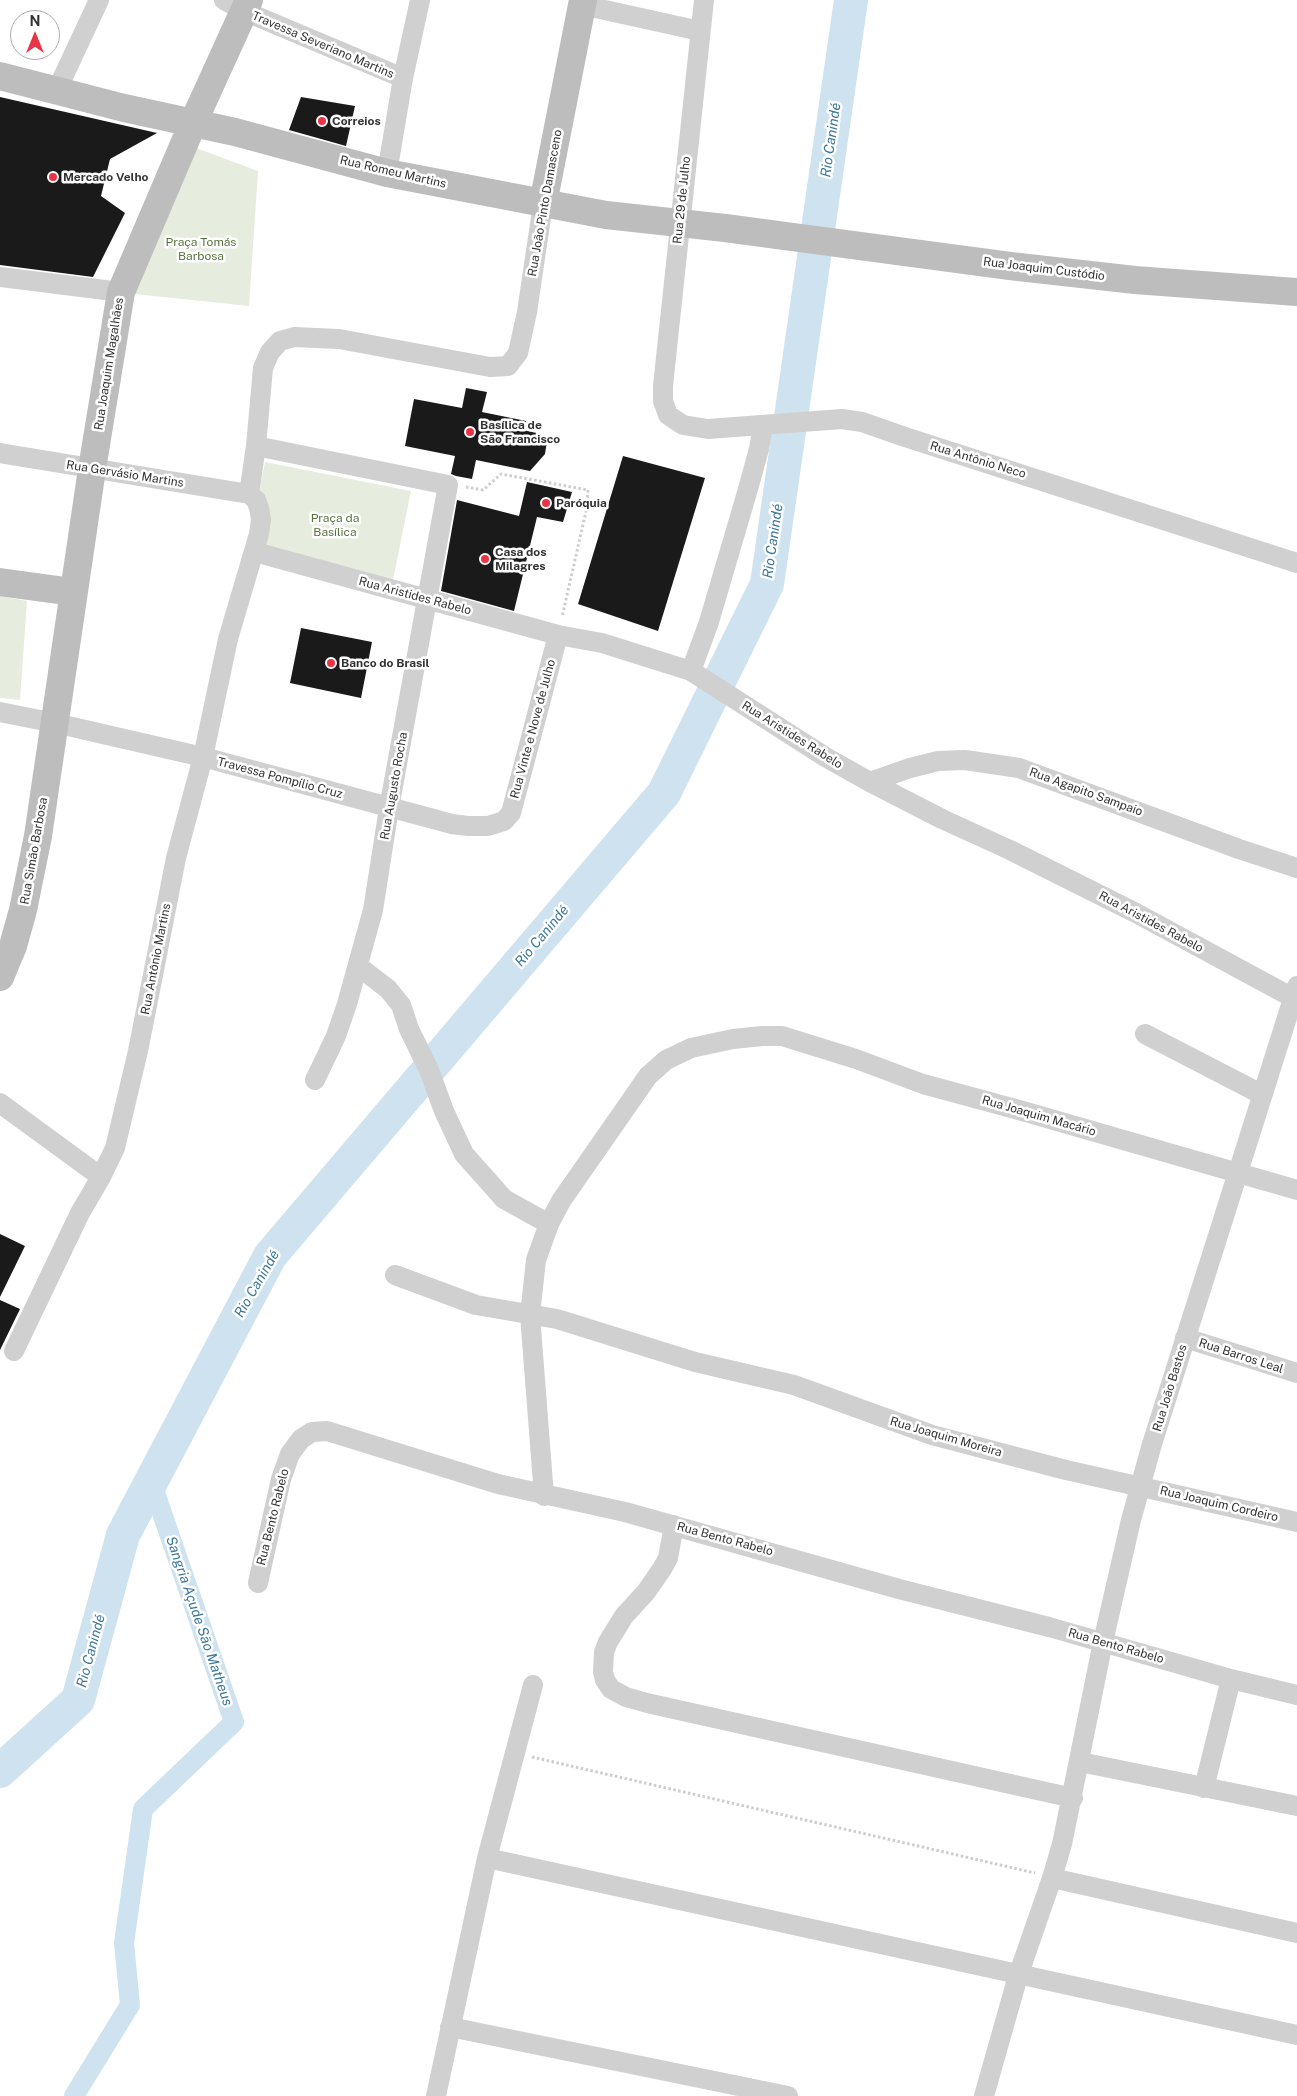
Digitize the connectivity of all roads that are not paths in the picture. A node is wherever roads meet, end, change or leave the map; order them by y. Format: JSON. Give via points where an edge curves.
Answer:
{"nodes":[{"id":1,"x":99,"y":0,"type":"edge"},
{"id":2,"x":420,"y":0,"type":"edge"},
{"id":3,"x":702,"y":0,"type":"edge"},
{"id":4,"x":582,"y":2,"type":"edge"},
{"id":5,"x":239,"y":4,"type":"edge"},
{"id":6,"x":700,"y":32,"type":"junction"},
{"id":7,"x":0,"y":76,"type":"edge"},
{"id":8,"x":403,"y":78,"type":"junction"},
{"id":9,"x":57,"y":90,"type":"junction"},
{"id":10,"x":193,"y":123,"type":"junction"},
{"id":11,"x":387,"y":173,"type":"junction"},
{"id":12,"x":543,"y":204,"type":"junction"},
{"id":13,"x":679,"y":223,"type":"junction"},
{"id":14,"x":792,"y":238,"type":"joint"},
{"id":15,"x":0,"y":277,"type":"edge"},
{"id":16,"x":121,"y":292,"type":"junction"},
{"id":17,"x":1297,"y":292,"type":"edge"},
{"id":18,"x":663,"y":400,"type":"joint"},
{"id":19,"x":769,"y":425,"type":"junction"},
{"id":20,"x":256,"y":446,"type":"junction"},
{"id":21,"x":0,"y":453,"type":"edge"},
{"id":22,"x":92,"y":469,"type":"junction"},
{"id":23,"x":249,"y":494,"type":"junction"},
{"id":24,"x":255,"y":552,"type":"junction"},
{"id":25,"x":1297,"y":563,"type":"edge"},
{"id":26,"x":0,"y":582,"type":"edge"},
{"id":27,"x":73,"y":592,"type":"junction"},
{"id":28,"x":428,"y":600,"type":"junction"},
{"id":29,"x":558,"y":635,"type":"junction"},
{"id":30,"x":698,"y":676,"type":"junction"},
{"id":31,"x":0,"y":712,"type":"edge"},
{"id":32,"x":55,"y":723,"type":"junction"},
{"id":33,"x":203,"y":758,"type":"junction"},
{"id":34,"x":870,"y":782,"type":"junction"},
{"id":35,"x":389,"y":808,"type":"junction"},
{"id":36,"x":504,"y":821,"type":"joint"},
{"id":37,"x":1297,"y":868,"type":"edge"},
{"id":38,"x":358,"y":966,"type":"junction"},
{"id":39,"x":0,"y":977,"type":"edge"},
{"id":40,"x":1296,"y":994,"type":"edge"},
{"id":41,"x":1146,"y":1034,"type":"dead end"},
{"id":42,"x":315,"y":1080,"type":"dead end"},
{"id":43,"x":1262,"y":1094,"type":"junction"},
{"id":44,"x":0,"y":1103,"type":"edge"},
{"id":45,"x":1236,"y":1174,"type":"junction"},
{"id":46,"x":101,"y":1177,"type":"junction"},
{"id":47,"x":1297,"y":1190,"type":"edge"},
{"id":48,"x":548,"y":1224,"type":"junction"},
{"id":49,"x":395,"y":1275,"type":"dead end"},
{"id":50,"x":530,"y":1315,"type":"junction"},
{"id":51,"x":1186,"y":1338,"type":"junction"},
{"id":52,"x":14,"y":1351,"type":"dead end"},
{"id":53,"x":1297,"y":1374,"type":"edge"},
{"id":54,"x":1140,"y":1487,"type":"junction"},
{"id":55,"x":544,"y":1496,"type":"junction"},
{"id":56,"x":1297,"y":1522,"type":"edge"},
{"id":57,"x":674,"y":1525,"type":"junction"},
{"id":58,"x":258,"y":1583,"type":"dead end"},
{"id":59,"x":1103,"y":1642,"type":"junction"},
{"id":60,"x":1231,"y":1679,"type":"junction"},
{"id":61,"x":533,"y":1685,"type":"dead end"},
{"id":62,"x":1297,"y":1695,"type":"edge"},
{"id":63,"x":1080,"y":1762,"type":"junction"},
{"id":64,"x":1204,"y":1788,"type":"junction"},
{"id":65,"x":1072,"y":1798,"type":"junction"},
{"id":66,"x":1297,"y":1806,"type":"edge"},
{"id":67,"x":486,"y":1858,"type":"junction"},
{"id":68,"x":1052,"y":1878,"type":"junction"},
{"id":69,"x":1297,"y":1933,"type":"edge"},
{"id":70,"x":1018,"y":1976,"type":"junction"},
{"id":71,"x":450,"y":2026,"type":"junction"},
{"id":72,"x":1297,"y":2035,"type":"edge"},
{"id":73,"x":436,"y":2096,"type":"edge"},
{"id":74,"x":788,"y":2096,"type":"edge"},
{"id":75,"x":984,"y":2096,"type":"edge"}],
"edges":[{"from":1,"to":9,"type":"street"},
{"from":2,"to":8,"type":"street"},
{"from":3,"to":6,"type":"street","name":"Rua 29 de Julho"},
{"from":4,"to":6,"type":"street"},
{"from":4,"to":12,"type":"main road","name":"Rua João Pinto Damasceno"},
{"from":5,"to":8,"type":"street","name":"Travessa Severiano Martins"},
{"from":5,"to":10,"type":"main road","name":"Rua Joaquim Magalhães"},
{"from":6,"to":13,"type":"street","name":"Rua 29 de Julho"},
{"from":7,"to":9,"type":"main road","name":"Rua Romeu Martins"},
{"from":8,"to":11,"type":"street"},
{"from":9,"to":10,"type":"main road","name":"Rua Romeu Martins"},
{"from":10,"to":11,"type":"main road","name":"Rua Romeu Martins"},
{"from":10,"to":16,"type":"main road","name":"Rua Joaquim Magalhães"},
{"from":11,"to":12,"type":"main road","name":"Rua Romeu Martins"},
{"from":12,"to":13,"type":"main road","name":"Rua Romeu Martins"},
{"from":12,"to":20,"type":"street","name":"Rua João Pinto Damasceno","via":[[518,353],[508,366],[471,364],[338,339],[294,337],[280,341],[262,368]]},
{"from":13,"to":14,"type":"main road","name":"Rua Romeu Martins"},
{"from":13,"to":18,"type":"street","name":"Rua 29 de Julho"},
{"from":14,"to":17,"type":"main road","name":"Rua Joaquim Custódio","via":[[1135,280]]},
{"from":15,"to":16,"type":"street"},
{"from":16,"to":22,"type":"main road","name":"Rua Joaquim Magalhães"},
{"from":18,"to":19,"type":"street","name":"Rua Antônio Neco","via":[[668,415],[683,425],[708,429]]},
{"from":19,"to":25,"type":"street","name":"Rua Antônio Neco","via":[[834,420],[862,422]]},
{"from":19,"to":30,"type":"street","via":[[709,622]]},
{"from":20,"to":23,"type":"street"},
{"from":20,"to":28,"type":"street","name":"Rua Augusto Rocha","via":[[448,485]]},
{"from":21,"to":22,"type":"street","name":"Rua Gervásio Martins"},
{"from":22,"to":23,"type":"street","name":"Rua Gervásio Martins"},
{"from":22,"to":27,"type":"main road","name":"Rua Joaquim Magalhães"},
{"from":23,"to":24,"type":"street","name":"Rua Antônio Martins","via":[[256,500],[261,519]]},
{"from":24,"to":28,"type":"street","name":"Rua Aristides Rabelo"},
{"from":24,"to":33,"type":"street","name":"Rua Antônio Martins","via":[[228,639]]},
{"from":26,"to":27,"type":"main road"},
{"from":27,"to":32,"type":"main road","name":"Rua Joaquim Magalhães"},
{"from":28,"to":29,"type":"street","name":"Rua Aristides Rabelo"},
{"from":28,"to":35,"type":"street","name":"Rua Augusto Rocha"},
{"from":29,"to":30,"type":"street","name":"Rua Aristides Rabelo","via":[[602,643]]},
{"from":29,"to":36,"type":"street","name":"Rua Vinte e Nove de Julho","via":[[511,813]]},
{"from":30,"to":34,"type":"street","name":"Rua Aristides Rabelo"},
{"from":31,"to":32,"type":"street","name":"Travessa Pompílio Cruz"},
{"from":32,"to":33,"type":"street","name":"Travessa Pompílio Cruz"},
{"from":32,"to":39,"type":"main road","name":"Rua Simão Barbosa","via":[[23,910]]},
{"from":33,"to":35,"type":"street","name":"Travessa Pompílio Cruz"},
{"from":33,"to":46,"type":"street","name":"Rua Antônio Martins","via":[[176,858],[129,1091],[114,1148]]},
{"from":34,"to":37,"type":"street","name":"Rua Agapito Sampaio","via":[[938,761],[965,760],[1019,768]]},
{"from":34,"to":40,"type":"street","name":"Rua Aristides Rabelo"},
{"from":35,"to":36,"type":"street","name":"Travessa Pompílio Cruz","via":[[468,826],[488,826]]},
{"from":35,"to":38,"type":"street","name":"Rua Augusto Rocha","via":[[373,910]]},
{"from":38,"to":42,"type":"street","name":"Rua Augusto Rocha","via":[[336,1036]]},
{"from":38,"to":48,"type":"street","via":[[388,989],[401,1005],[464,1154],[504,1198]]},
{"from":40,"to":43,"type":"street","name":"Rua João Bastos"},
{"from":41,"to":43,"type":"street"},
{"from":43,"to":45,"type":"street","name":"Rua João Bastos"},
{"from":44,"to":46,"type":"street"},
{"from":45,"to":47,"type":"street","name":"Rua Joaquim Macário"},
{"from":45,"to":48,"type":"street","name":"Rua Joaquim Macário","via":[[923,1084],[782,1036],[762,1036],[691,1048],[666,1060],[648,1076]]},
{"from":45,"to":51,"type":"street","name":"Rua João Bastos"},
{"from":46,"to":52,"type":"street","name":"Rua Antônio Martins","via":[[80,1213]]},
{"from":48,"to":50,"type":"street","name":"Rua Joaquim Macário","via":[[536,1260]]},
{"from":49,"to":50,"type":"street","name":"Rua Joaquim Moreira","via":[[476,1305]]},
{"from":50,"to":54,"type":"street","name":"Rua Joaquim Moreira","via":[[557,1319],[695,1362],[794,1386],[932,1435]]},
{"from":50,"to":55,"type":"street","name":"Rua Joaquim Macário"},
{"from":51,"to":53,"type":"street","name":"Rua Barros Leal"},
{"from":51,"to":54,"type":"street","name":"Rua João Bastos"},
{"from":54,"to":56,"type":"street","name":"Rua Joaquim Cordeiro"},
{"from":54,"to":59,"type":"street","name":"Rua João Bastos"},
{"from":55,"to":57,"type":"street","name":"Rua Bento Rabelo"},
{"from":55,"to":58,"type":"street","name":"Rua Bento Rabelo","via":[[327,1431],[312,1432],[301,1439],[290,1454]]},
{"from":57,"to":59,"type":"street","name":"Rua Bento Rabelo"},
{"from":57,"to":65,"type":"street","via":[[670,1550],[662,1569],[624,1616],[604,1652],[602,1672],[611,1689],[647,1703]]},
{"from":59,"to":60,"type":"street","name":"Rua Bento Rabelo"},
{"from":59,"to":63,"type":"street","name":"Rua João Bastos"},
{"from":60,"to":62,"type":"street","name":"Rua Bento Rabelo"},
{"from":60,"to":64,"type":"street"},
{"from":61,"to":67,"type":"street"},
{"from":63,"to":64,"type":"street"},
{"from":63,"to":65,"type":"street","name":"Rua João Bastos"},
{"from":64,"to":66,"type":"street"},
{"from":65,"to":68,"type":"street","name":"Rua João Bastos"},
{"from":67,"to":70,"type":"street"},
{"from":67,"to":71,"type":"street"},
{"from":68,"to":69,"type":"street"},
{"from":68,"to":70,"type":"street","name":"Rua João Bastos"},
{"from":70,"to":72,"type":"street"},
{"from":70,"to":75,"type":"street","name":"Rua João Bastos"},
{"from":71,"to":73,"type":"street"},
{"from":71,"to":74,"type":"street"}]}
